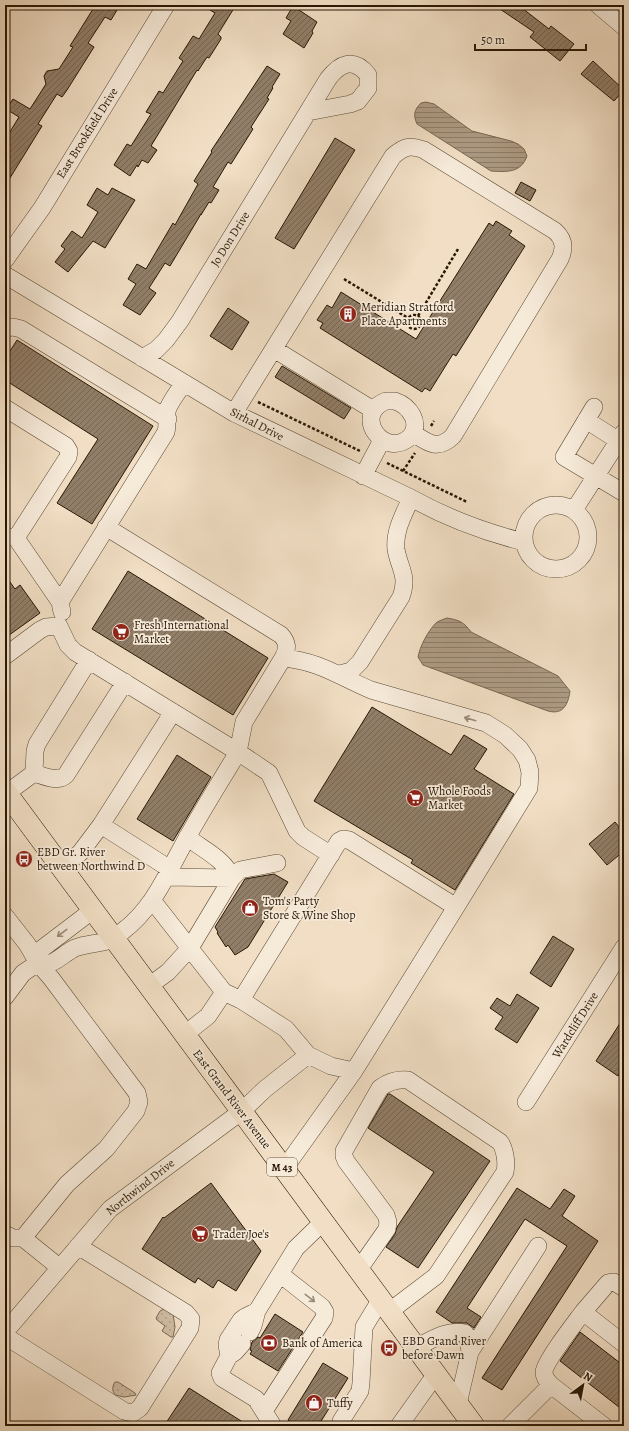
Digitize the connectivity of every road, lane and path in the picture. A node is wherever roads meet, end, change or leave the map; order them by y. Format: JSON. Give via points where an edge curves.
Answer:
{"nodes":[{"id":1,"x":166,"y":5,"type":"edge"},
{"id":2,"x":598,"y":5,"type":"edge"},
{"id":3,"x":624,"y":27,"type":"edge"},
{"id":4,"x":308,"y":112,"type":"dead end"},
{"id":5,"x":458,"y":249,"type":"dead end"},
{"id":6,"x":5,"y":260,"type":"edge"},
{"id":7,"x":5,"y":275,"type":"edge"},
{"id":8,"x":344,"y":279,"type":"dead end"},
{"id":9,"x":418,"y":316,"type":"junction"},
{"id":10,"x":408,"y":318,"type":"junction"},
{"id":11,"x":5,"y":328,"type":"edge"},
{"id":12,"x":274,"y":349,"type":"junction"},
{"id":13,"x":142,"y":358,"type":"junction"},
{"id":14,"x":183,"y":384,"type":"junction"},
{"id":15,"x":245,"y":396,"type":"junction"},
{"id":16,"x":5,"y":408,"type":"edge"},
{"id":17,"x":373,"y":410,"type":"junction"},
{"id":18,"x":234,"y":413,"type":"junction"},
{"id":19,"x":168,"y":419,"type":"junction"},
{"id":20,"x":413,"y":434,"type":"junction"},
{"id":21,"x":621,"y":436,"type":"edge"},
{"id":22,"x":382,"y":440,"type":"junction"},
{"id":23,"x":373,"y":457,"type":"junction"},
{"id":24,"x":363,"y":476,"type":"junction"},
{"id":25,"x":596,"y":476,"type":"junction"},
{"id":26,"x":624,"y":493,"type":"edge"},
{"id":27,"x":411,"y":498,"type":"junction"},
{"id":28,"x":467,"y":502,"type":"dead end"},
{"id":29,"x":574,"y":510,"type":"junction"},
{"id":30,"x":106,"y":528,"type":"junction"},
{"id":31,"x":11,"y":537,"type":"edge"},
{"id":32,"x":524,"y":542,"type":"junction"},
{"id":33,"x":60,"y":602,"type":"junction"},
{"id":34,"x":59,"y":626,"type":"junction"},
{"id":35,"x":5,"y":656,"type":"edge"},
{"id":36,"x":284,"y":658,"type":"junction"},
{"id":37,"x":89,"y":660,"type":"junction"},
{"id":38,"x":340,"y":674,"type":"junction"},
{"id":39,"x":125,"y":682,"type":"junction"},
{"id":40,"x":173,"y":712,"type":"junction"},
{"id":41,"x":238,"y":752,"type":"junction"},
{"id":42,"x":34,"y":773,"type":"junction"},
{"id":43,"x":6,"y":792,"type":"edge"},
{"id":44,"x":101,"y":825,"type":"junction"},
{"id":45,"x":187,"y":837,"type":"junction"},
{"id":46,"x":331,"y":855,"type":"junction"},
{"id":47,"x":278,"y":863,"type":"dead end"},
{"id":48,"x":61,"y":867,"type":"junction"},
{"id":49,"x":168,"y":873,"type":"junction"},
{"id":50,"x":232,"y":878,"type":"junction"},
{"id":51,"x":152,"y":900,"type":"junction"},
{"id":52,"x":456,"y":907,"type":"junction"},
{"id":53,"x":93,"y":910,"type":"junction"},
{"id":54,"x":5,"y":916,"type":"edge"},
{"id":55,"x":114,"y":939,"type":"junction"},
{"id":56,"x":190,"y":948,"type":"junction"},
{"id":57,"x":623,"y":951,"type":"edge"},
{"id":58,"x":38,"y":963,"type":"junction"},
{"id":59,"x":149,"y":986,"type":"junction"},
{"id":60,"x":224,"y":992,"type":"junction"},
{"id":61,"x":5,"y":997,"type":"edge"},
{"id":62,"x":241,"y":1000,"type":"junction"},
{"id":63,"x":184,"y":1035,"type":"junction"},
{"id":64,"x":308,"y":1055,"type":"junction"},
{"id":65,"x":354,"y":1071,"type":"junction"},
{"id":66,"x":526,"y":1102,"type":"dead end"},
{"id":67,"x":242,"y":1111,"type":"junction"},
{"id":68,"x":284,"y":1169,"type":"junction"},
{"id":69,"x":324,"y":1221,"type":"junction"},
{"id":70,"x":5,"y":1234,"type":"edge"},
{"id":71,"x":23,"y":1238,"type":"junction"},
{"id":72,"x":78,"y":1246,"type":"junction"},
{"id":73,"x":538,"y":1246,"type":"dead end"},
{"id":74,"x":59,"y":1267,"type":"junction"},
{"id":75,"x":359,"y":1269,"type":"junction"},
{"id":76,"x":280,"y":1274,"type":"junction"},
{"id":77,"x":624,"y":1288,"type":"edge"},
{"id":78,"x":385,"y":1305,"type":"junction"},
{"id":79,"x":257,"y":1311,"type":"junction"},
{"id":80,"x":583,"y":1312,"type":"junction"},
{"id":81,"x":5,"y":1332,"type":"edge"},
{"id":82,"x":5,"y":1336,"type":"edge"},
{"id":83,"x":624,"y":1344,"type":"edge"},
{"id":84,"x":416,"y":1348,"type":"junction"},
{"id":85,"x":470,"y":1352,"type":"junction"},
{"id":86,"x":229,"y":1356,"type":"junction"},
{"id":87,"x":436,"y":1374,"type":"junction"},
{"id":88,"x":551,"y":1385,"type":"junction"},
{"id":89,"x":458,"y":1404,"type":"junction"},
{"id":90,"x":264,"y":1411,"type":"junction"},
{"id":91,"x":273,"y":1426,"type":"edge"},
{"id":92,"x":342,"y":1426,"type":"edge"},
{"id":93,"x":400,"y":1426,"type":"edge"},
{"id":94,"x":474,"y":1426,"type":"edge"},
{"id":95,"x":510,"y":1426,"type":"edge"},
{"id":96,"x":604,"y":1426,"type":"edge"}],
"edges":[{"from":1,"to":6,"type":"street","name":"East Brookfield Drive","via":[[42,208]]},
{"from":2,"to":3,"type":"street"},
{"from":4,"to":13,"type":"street","name":"Jo Don Drive","via":[[180,321],[156,350]]},
{"from":5,"to":9,"type":"path"},
{"from":7,"to":13,"type":"street","name":"Sirhal Drive"},
{"from":8,"to":10,"type":"path"},
{"from":9,"to":10,"type":"path"},
{"from":9,"to":10,"type":"path","via":[[421,324],[416,329],[409,327]]},
{"from":11,"to":19,"type":"street","via":[[21,329]]},
{"from":12,"to":15,"type":"street"},
{"from":12,"to":17,"type":"street"},
{"from":12,"to":20,"type":"street","via":[[393,156],[408,147],[424,150],[555,231],[561,236],[564,244],[560,259],[453,436],[441,444],[434,444]]},
{"from":13,"to":14,"type":"street","name":"Sirhal Drive"},
{"from":14,"to":18,"type":"street","name":"Sirhal Drive"},
{"from":14,"to":19,"type":"street","via":[[168,407]]},
{"from":15,"to":18,"type":"street"},
{"from":15,"to":23,"type":"path"},
{"from":16,"to":31,"type":"street","via":[[66,446],[69,451],[68,457]]},
{"from":17,"to":20,"type":"street","via":[[386,401],[395,401],[403,405],[414,417]]},
{"from":17,"to":22,"type":"street","via":[[372,426],[375,434]]},
{"from":18,"to":24,"type":"street","name":"Sirhal Drive"},
{"from":19,"to":30,"type":"street","via":[[166,432]]},
{"from":20,"to":22,"type":"street","via":[[400,442]]},
{"from":21,"to":25,"type":"street"},
{"from":21,"to":25,"type":"street","via":[[590,413],[564,457]]},
{"from":22,"to":23,"type":"street"},
{"from":23,"to":24,"type":"street"},
{"from":23,"to":28,"type":"path"},
{"from":24,"to":27,"type":"street","name":"Sirhal Drive"},
{"from":25,"to":26,"type":"street"},
{"from":25,"to":29,"type":"street"},
{"from":27,"to":32,"type":"street","name":"Sirhal Drive","via":[[458,521]]},
{"from":27,"to":38,"type":"street","via":[[396,536],[396,548],[405,587],[401,597],[360,662]]},
{"from":29,"to":32,"type":"street","via":[[554,505],[543,507],[528,521],[524,531]]},
{"from":29,"to":32,"type":"street","via":[[582,518],[588,538],[581,558],[573,565],[563,569],[542,567],[527,552]]},
{"from":30,"to":33,"type":"street"},
{"from":30,"to":36,"type":"street","via":[[281,635],[287,645]]},
{"from":31,"to":33,"type":"street"},
{"from":33,"to":34,"type":"street","via":[[62,610]]},
{"from":34,"to":35,"type":"street","via":[[40,630]]},
{"from":34,"to":37,"type":"street","via":[[68,645]]},
{"from":36,"to":38,"type":"street","via":[[299,659]]},
{"from":36,"to":41,"type":"street","via":[[244,722]]},
{"from":37,"to":39,"type":"street"},
{"from":37,"to":42,"type":"street","via":[[37,744]]},
{"from":52,"to":38,"type":"street","one_way":true,"via":[[529,788],[530,772],[526,760],[520,749],[505,734],[486,723],[371,690]]},
{"from":39,"to":40,"type":"street"},
{"from":39,"to":42,"type":"street","via":[[63,778],[57,779]]},
{"from":40,"to":41,"type":"street"},
{"from":40,"to":44,"type":"street"},
{"from":41,"to":45,"type":"street"},
{"from":41,"to":46,"type":"street","via":[[269,773],[297,831]]},
{"from":42,"to":43,"type":"street"},
{"from":43,"to":48,"type":"main road","name":"East Grand River Avenue","number":"M 43"},
{"from":44,"to":48,"type":"street","via":[[80,853]]},
{"from":44,"to":49,"type":"street"},
{"from":45,"to":49,"type":"street"},
{"from":45,"to":50,"type":"street","via":[[222,863]]},
{"from":46,"to":52,"type":"street","via":[[340,841],[349,840]]},
{"from":46,"to":62,"type":"street"},
{"from":47,"to":50,"type":"street","via":[[240,870]]},
{"from":48,"to":53,"type":"main road","name":"East Grand River Avenue","number":"M 43"},
{"from":49,"to":50,"type":"street"},
{"from":49,"to":51,"type":"street"},
{"from":50,"to":56,"type":"street"},
{"from":51,"to":55,"type":"street","via":[[133,924]]},
{"from":51,"to":56,"type":"street"},
{"from":52,"to":65,"type":"street"},
{"from":53,"to":55,"type":"main road","name":"East Grand River Avenue","number":"M 43"},
{"from":53,"to":58,"type":"street","one_way":true,"via":[[39,951],[36,956]]},
{"from":54,"to":58,"type":"street"},
{"from":55,"to":58,"type":"street","via":[[77,947],[50,964]]},
{"from":55,"to":59,"type":"main road","name":"East Grand River Avenue","number":"M 43"},
{"from":56,"to":59,"type":"street","via":[[168,972]]},
{"from":56,"to":60,"type":"street"},
{"from":57,"to":66,"type":"street","name":"Wardcliff Drive"},
{"from":58,"to":61,"type":"street","via":[[22,973]]},
{"from":58,"to":71,"type":"street","via":[[137,1093],[139,1102],[136,1111],[106,1149],[67,1184]]},
{"from":59,"to":63,"type":"main road","name":"East Grand River Avenue","number":"M 43"},
{"from":60,"to":62,"type":"street"},
{"from":60,"to":63,"type":"street","via":[[208,1016]]},
{"from":62,"to":64,"type":"street","via":[[286,1029]]},
{"from":63,"to":67,"type":"main road","name":"East Grand River Avenue","number":"M 43"},
{"from":64,"to":65,"type":"street","via":[[331,1066]]},
{"from":64,"to":67,"type":"street","name":"Northwind Drive"},
{"from":65,"to":68,"type":"street"},
{"from":67,"to":68,"type":"main road","name":"East Grand River Avenue","number":"M 43"},
{"from":67,"to":72,"type":"street","name":"Northwind Drive","via":[[110,1209]]},
{"from":68,"to":69,"type":"main road","name":"East Grand River Avenue","number":"M 43"},
{"from":69,"to":75,"type":"main road","name":"East Grand River Avenue","number":"M 43"},
{"from":69,"to":76,"type":"street","via":[[296,1248]]},
{"from":70,"to":71,"type":"street"},
{"from":71,"to":74,"type":"street"},
{"from":72,"to":74,"type":"street","name":"Northwind Drive"},
{"from":72,"to":82,"type":"street","via":[[186,1313],[191,1319],[190,1328],[140,1408],[133,1413],[124,1411]]},
{"from":73,"to":85,"type":"street"},
{"from":74,"to":81,"type":"street","name":"Northwind Drive"},
{"from":75,"to":78,"type":"main road","name":"East Grand River Avenue","number":"M 43"},
{"from":75,"to":78,"type":"street","via":[[387,1229],[388,1222],[386,1215],[346,1161],[344,1152],[380,1088],[402,1079],[408,1080],[500,1142],[506,1167],[436,1276]]},
{"from":76,"to":79,"type":"street"},
{"from":76,"to":90,"type":"street","one_way":true,"via":[[326,1312]]},
{"from":77,"to":80,"type":"street","via":[[614,1282],[608,1283]]},
{"from":78,"to":84,"type":"main road","name":"East Grand River Avenue","number":"M 43"},
{"from":78,"to":92,"type":"street","via":[[364,1327],[360,1391],[341,1421]]},
{"from":79,"to":86,"type":"street","via":[[246,1338]]},
{"from":79,"to":86,"type":"street","via":[[241,1320],[228,1340]]},
{"from":80,"to":83,"type":"street"},
{"from":80,"to":88,"type":"street","via":[[545,1368],[546,1379]]},
{"from":84,"to":85,"type":"street","via":[[442,1334],[459,1331],[465,1332],[468,1337]]},
{"from":84,"to":87,"type":"main road","name":"East Grand River Avenue","number":"M 43"},
{"from":85,"to":89,"type":"street"},
{"from":86,"to":90,"type":"street","via":[[220,1373],[222,1378],[256,1399]]},
{"from":87,"to":89,"type":"main road","name":"East Grand River Avenue","number":"M 43"},
{"from":87,"to":93,"type":"street"},
{"from":88,"to":95,"type":"street"},
{"from":88,"to":96,"type":"street"},
{"from":89,"to":94,"type":"main road","name":"East Grand River Avenue","number":"M 43"},
{"from":90,"to":91,"type":"street"}]}
